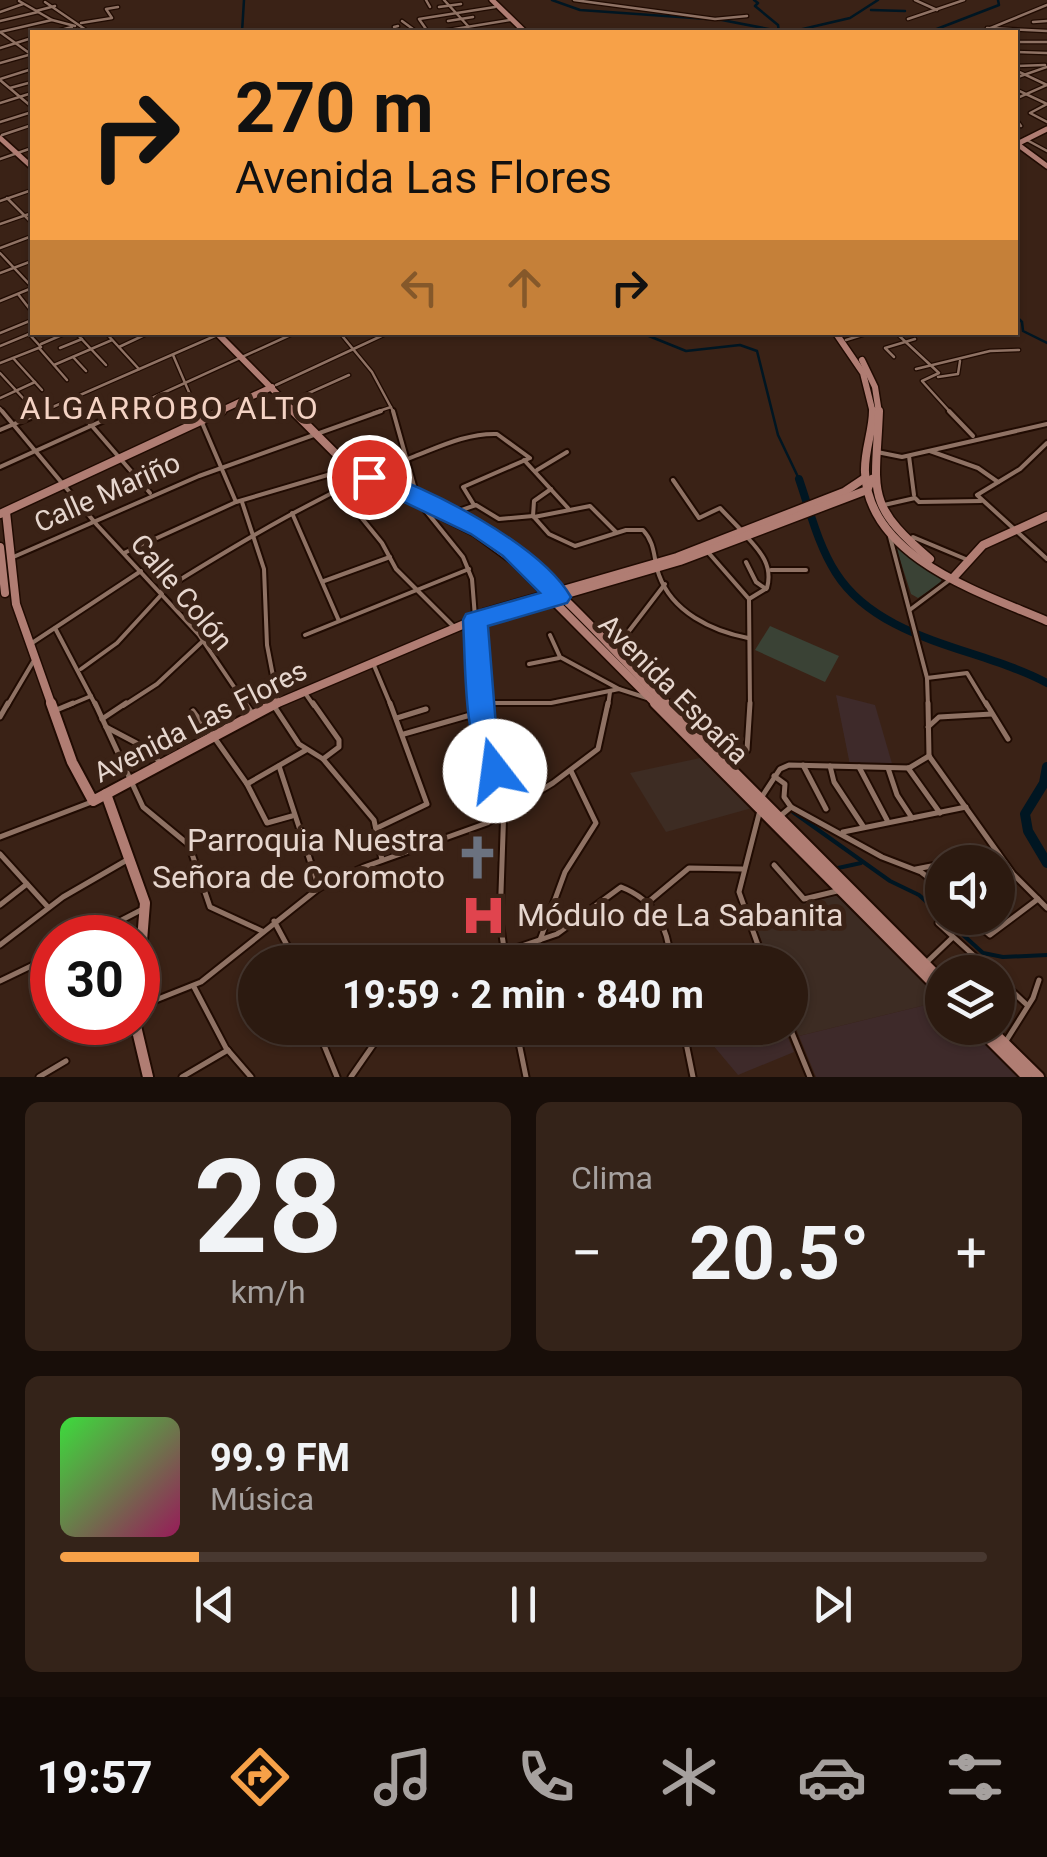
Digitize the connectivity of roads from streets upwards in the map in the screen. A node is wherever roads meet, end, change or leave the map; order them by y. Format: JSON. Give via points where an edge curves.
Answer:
{"nodes":[{"id":1,"x":426,"y":0,"type":"edge"},
{"id":2,"x":444,"y":0,"type":"edge"},
{"id":3,"x":574,"y":0,"type":"edge"},
{"id":4,"x":915,"y":0,"type":"edge"},
{"id":5,"x":927,"y":0,"type":"edge"},
{"id":6,"x":964,"y":0,"type":"edge"},
{"id":7,"x":21,"y":2,"type":"edge"},
{"id":8,"x":45,"y":2,"type":"edge"},
{"id":9,"x":492,"y":2,"type":"edge"},
{"id":10,"x":920,"y":3,"type":"junction"},
{"id":11,"x":461,"y":4,"type":"dead end"},
{"id":12,"x":1047,"y":5,"type":"edge"},
{"id":13,"x":54,"y":6,"type":"junction"},
{"id":14,"x":430,"y":6,"type":"dead end"},
{"id":15,"x":449,"y":6,"type":"junction"},
{"id":16,"x":118,"y":7,"type":"dead end"},
{"id":17,"x":439,"y":8,"type":"dead end"},
{"id":18,"x":937,"y":10,"type":"junction"},
{"id":19,"x":0,"y":12,"type":"edge"},
{"id":20,"x":37,"y":12,"type":"junction"},
{"id":21,"x":455,"y":13,"type":"junction"},
{"id":22,"x":748,"y":16,"type":"dead end"},
{"id":23,"x":473,"y":17,"type":"dead end"},
{"id":24,"x":461,"y":19,"type":"junction"},
{"id":25,"x":52,"y":20,"type":"junction"},
{"id":26,"x":510,"y":20,"type":"junction"},
{"id":27,"x":908,"y":20,"type":"dead end"},
{"id":28,"x":0,"y":21,"type":"edge"},
{"id":29,"x":402,"y":21,"type":"dead end"},
{"id":30,"x":448,"y":21,"type":"dead end"},
{"id":31,"x":1047,"y":21,"type":"edge"},
{"id":32,"x":1034,"y":22,"type":"dead end"},
{"id":33,"x":81,"y":24,"type":"junction"},
{"id":34,"x":75,"y":26,"type":"junction"},
{"id":35,"x":398,"y":26,"type":"dead end"},
{"id":36,"x":468,"y":27,"type":"junction"},
{"id":37,"x":426,"y":28,"type":"dead end"},
{"id":38,"x":988,"y":28,"type":"junction"},
{"id":39,"x":60,"y":30,"type":"edge"},
{"id":40,"x":88,"y":30,"type":"edge"},
{"id":41,"x":396,"y":30,"type":"edge"},
{"id":42,"x":415,"y":30,"type":"edge"},
{"id":43,"x":450,"y":30,"type":"edge"},
{"id":44,"x":521,"y":30,"type":"edge"},
{"id":45,"x":984,"y":30,"type":"edge"},
{"id":46,"x":1047,"y":31,"type":"edge"},
{"id":47,"x":0,"y":32,"type":"edge"},
{"id":48,"x":30,"y":39,"type":"edge"},
{"id":49,"x":1018,"y":42,"type":"edge"},
{"id":50,"x":1047,"y":42,"type":"edge"},
{"id":51,"x":16,"y":43,"type":"junction"},
{"id":52,"x":0,"y":48,"type":"edge"},
{"id":53,"x":1018,"y":52,"type":"edge"},
{"id":54,"x":30,"y":53,"type":"edge"},
{"id":55,"x":1047,"y":53,"type":"edge"},
{"id":56,"x":30,"y":55,"type":"edge"},
{"id":57,"x":0,"y":64,"type":"edge"},
{"id":58,"x":1047,"y":66,"type":"edge"},
{"id":59,"x":1018,"y":68,"type":"edge"},
{"id":60,"x":30,"y":70,"type":"edge"},
{"id":61,"x":1018,"y":70,"type":"edge"},
{"id":62,"x":1024,"y":74,"type":"junction"},
{"id":63,"x":1018,"y":77,"type":"edge"},
{"id":64,"x":0,"y":80,"type":"edge"},
{"id":65,"x":30,"y":83,"type":"edge"},
{"id":66,"x":1047,"y":85,"type":"edge"},
{"id":67,"x":10,"y":88,"type":"junction"},
{"id":68,"x":1018,"y":90,"type":"edge"},
{"id":69,"x":30,"y":94,"type":"edge"},
{"id":70,"x":1026,"y":94,"type":"junction"},
{"id":71,"x":20,"y":97,"type":"junction"},
{"id":72,"x":1018,"y":98,"type":"edge"},
{"id":73,"x":0,"y":103,"type":"edge"},
{"id":74,"x":1047,"y":104,"type":"edge"},
{"id":75,"x":30,"y":106,"type":"edge"},
{"id":76,"x":30,"y":109,"type":"edge"},
{"id":77,"x":0,"y":122,"type":"edge"},
{"id":78,"x":1018,"y":122,"type":"edge"},
{"id":79,"x":30,"y":125,"type":"edge"},
{"id":80,"x":1021,"y":126,"type":"dead end"},
{"id":81,"x":1046,"y":129,"type":"edge"},
{"id":82,"x":0,"y":135,"type":"edge"},
{"id":83,"x":1024,"y":139,"type":"junction"},
{"id":84,"x":1018,"y":143,"type":"edge"},
{"id":85,"x":1018,"y":145,"type":"edge"},
{"id":86,"x":30,"y":149,"type":"edge"},
{"id":87,"x":1047,"y":151,"type":"edge"},
{"id":88,"x":19,"y":153,"type":"junction"},
{"id":89,"x":0,"y":159,"type":"edge"},
{"id":90,"x":30,"y":163,"type":"edge"},
{"id":91,"x":1047,"y":166,"type":"edge"},
{"id":92,"x":30,"y":191,"type":"edge"},
{"id":93,"x":7,"y":198,"type":"junction"},
{"id":94,"x":0,"y":201,"type":"edge"},
{"id":95,"x":30,"y":213,"type":"edge"},
{"id":96,"x":25,"y":215,"type":"junction"},
{"id":97,"x":30,"y":221,"type":"edge"},
{"id":98,"x":0,"y":224,"type":"edge"},
{"id":99,"x":30,"y":237,"type":"edge"},
{"id":100,"x":0,"y":250,"type":"edge"},
{"id":101,"x":30,"y":262,"type":"edge"},
{"id":102,"x":14,"y":268,"type":"junction"},
{"id":103,"x":0,"y":273,"type":"edge"},
{"id":104,"x":30,"y":286,"type":"edge"},
{"id":105,"x":30,"y":289,"type":"edge"},
{"id":106,"x":18,"y":294,"type":"junction"},
{"id":107,"x":0,"y":301,"type":"edge"},
{"id":108,"x":30,"y":309,"type":"edge"},
{"id":109,"x":30,"y":321,"type":"edge"},
{"id":110,"x":0,"y":333,"type":"edge"},
{"id":111,"x":30,"y":335,"type":"edge"},
{"id":112,"x":33,"y":335,"type":"edge"},
{"id":113,"x":52,"y":335,"type":"edge"},
{"id":114,"x":64,"y":335,"type":"edge"},
{"id":115,"x":76,"y":335,"type":"edge"},
{"id":116,"x":108,"y":335,"type":"edge"},
{"id":117,"x":144,"y":335,"type":"edge"},
{"id":118,"x":216,"y":335,"type":"edge"},
{"id":119,"x":223,"y":335,"type":"edge"},
{"id":120,"x":290,"y":335,"type":"edge"},
{"id":121,"x":342,"y":335,"type":"edge"},
{"id":122,"x":383,"y":335,"type":"edge"},
{"id":123,"x":840,"y":335,"type":"edge"},
{"id":124,"x":898,"y":335,"type":"edge"},
{"id":125,"x":55,"y":338,"type":"junction"},
{"id":126,"x":82,"y":339,"type":"junction"},
{"id":127,"x":915,"y":339,"type":"dead end"},
{"id":128,"x":112,"y":340,"type":"junction"},
{"id":129,"x":906,"y":342,"type":"junction"},
{"id":130,"x":0,"y":346,"type":"edge"},
{"id":131,"x":39,"y":347,"type":"junction"},
{"id":132,"x":118,"y":347,"type":"junction"},
{"id":133,"x":60,"y":348,"type":"dead end"},
{"id":134,"x":355,"y":348,"type":"junction"},
{"id":135,"x":91,"y":349,"type":"junction"},
{"id":136,"x":1019,"y":350,"type":"dead end"},
{"id":137,"x":173,"y":354,"type":"junction"},
{"id":138,"x":245,"y":356,"type":"junction"},
{"id":139,"x":73,"y":357,"type":"junction"},
{"id":140,"x":894,"y":357,"type":"dead end"},
{"id":141,"x":13,"y":358,"type":"junction"},
{"id":142,"x":960,"y":361,"type":"junction"},
{"id":143,"x":0,"y":364,"type":"edge"},
{"id":144,"x":54,"y":365,"type":"junction"},
{"id":145,"x":106,"y":365,"type":"dead end"},
{"id":146,"x":931,"y":365,"type":"junction"},
{"id":147,"x":140,"y":369,"type":"junction"},
{"id":148,"x":916,"y":369,"type":"dead end"},
{"id":149,"x":86,"y":371,"type":"dead end"},
{"id":150,"x":0,"y":372,"type":"edge"},
{"id":151,"x":349,"y":375,"type":"dead end"},
{"id":152,"x":936,"y":376,"type":"junction"},
{"id":153,"x":67,"y":380,"type":"dead end"},
{"id":154,"x":35,"y":382,"type":"junction"},
{"id":155,"x":186,"y":384,"type":"junction"},
{"id":156,"x":274,"y":386,"type":"junction"},
{"id":157,"x":16,"y":390,"type":"junction"},
{"id":158,"x":42,"y":390,"type":"dead end"},
{"id":159,"x":0,"y":398,"type":"edge"},
{"id":160,"x":24,"y":399,"type":"dead end"},
{"id":161,"x":70,"y":400,"type":"junction"},
{"id":162,"x":291,"y":401,"type":"junction"},
{"id":163,"x":392,"y":407,"type":"junction"},
{"id":164,"x":0,"y":408,"type":"edge"},
{"id":165,"x":202,"y":420,"type":"junction"},
{"id":166,"x":14,"y":424,"type":"junction"},
{"id":167,"x":1047,"y":424,"type":"edge"},
{"id":168,"x":92,"y":425,"type":"junction"},
{"id":169,"x":0,"y":430,"type":"edge"},
{"id":170,"x":317,"y":432,"type":"junction"},
{"id":171,"x":969,"y":440,"type":"junction"},
{"id":172,"x":1047,"y":444,"type":"edge"},
{"id":173,"x":928,"y":450,"type":"junction"},
{"id":174,"x":35,"y":451,"type":"junction"},
{"id":175,"x":874,"y":451,"type":"junction"},
{"id":176,"x":567,"y":452,"type":"dead end"},
{"id":177,"x":909,"y":456,"type":"junction"},
{"id":178,"x":120,"y":458,"type":"junction"},
{"id":179,"x":527,"y":459,"type":"junction"},
{"id":180,"x":403,"y":460,"type":"junction"},
{"id":181,"x":220,"y":465,"type":"junction"},
{"id":182,"x":0,"y":467,"type":"edge"},
{"id":183,"x":350,"y":469,"type":"junction"},
{"id":184,"x":535,"y":471,"type":"junction"},
{"id":185,"x":364,"y":476,"type":"junction"},
{"id":186,"x":868,"y":478,"type":"junction"},
{"id":187,"x":673,"y":480,"type":"dead end"},
{"id":188,"x":998,"y":482,"type":"junction"},
{"id":189,"x":63,"y":485,"type":"junction"},
{"id":190,"x":855,"y":487,"type":"junction"},
{"id":191,"x":338,"y":489,"type":"junction"},
{"id":192,"x":551,"y":489,"type":"junction"},
{"id":193,"x":150,"y":492,"type":"junction"},
{"id":194,"x":871,"y":492,"type":"junction"},
{"id":195,"x":915,"y":498,"type":"junction"},
{"id":196,"x":840,"y":500,"type":"junction"},
{"id":197,"x":239,"y":501,"type":"junction"},
{"id":198,"x":981,"y":501,"type":"junction"},
{"id":199,"x":420,"y":504,"type":"junction"},
{"id":200,"x":474,"y":505,"type":"junction"},
{"id":201,"x":816,"y":506,"type":"junction"},
{"id":202,"x":880,"y":506,"type":"junction"},
{"id":203,"x":570,"y":510,"type":"junction"},
{"id":204,"x":3,"y":513,"type":"edge"},
{"id":205,"x":292,"y":513,"type":"junction"},
{"id":206,"x":450,"y":514,"type":"junction"},
{"id":207,"x":533,"y":516,"type":"junction"},
{"id":208,"x":1047,"y":516,"type":"edge"},
{"id":209,"x":91,"y":518,"type":"junction"},
{"id":210,"x":469,"y":528,"type":"junction"},
{"id":211,"x":888,"y":528,"type":"junction"},
{"id":212,"x":1016,"y":528,"type":"junction"},
{"id":213,"x":616,"y":532,"type":"junction"},
{"id":214,"x":744,"y":534,"type":"junction"},
{"id":215,"x":252,"y":536,"type":"junction"},
{"id":216,"x":448,"y":536,"type":"junction"},
{"id":217,"x":913,"y":546,"type":"junction"},
{"id":218,"x":0,"y":547,"type":"edge"},
{"id":219,"x":707,"y":551,"type":"junction"},
{"id":220,"x":124,"y":553,"type":"junction"},
{"id":221,"x":390,"y":557,"type":"junction"},
{"id":222,"x":11,"y":558,"type":"junction"},
{"id":223,"x":1047,"y":559,"type":"edge"},
{"id":224,"x":968,"y":560,"type":"junction"},
{"id":225,"x":746,"y":562,"type":"dead end"},
{"id":226,"x":658,"y":565,"type":"junction"},
{"id":227,"x":470,"y":569,"type":"junction"},
{"id":228,"x":770,"y":570,"type":"junction"},
{"id":229,"x":806,"y":570,"type":"dead end"},
{"id":230,"x":140,"y":572,"type":"junction"},
{"id":231,"x":955,"y":576,"type":"junction"},
{"id":232,"x":322,"y":582,"type":"junction"},
{"id":233,"x":664,"y":584,"type":"junction"},
{"id":234,"x":766,"y":589,"type":"junction"},
{"id":235,"x":415,"y":590,"type":"junction"},
{"id":236,"x":7,"y":592,"type":"edge"},
{"id":237,"x":904,"y":592,"type":"junction"},
{"id":238,"x":161,"y":593,"type":"junction"},
{"id":239,"x":553,"y":596,"type":"junction"},
{"id":240,"x":749,"y":599,"type":"junction"},
{"id":241,"x":916,"y":602,"type":"junction"},
{"id":242,"x":911,"y":613,"type":"junction"},
{"id":243,"x":1047,"y":618,"type":"edge"},
{"id":244,"x":475,"y":620,"type":"junction"},
{"id":245,"x":339,"y":621,"type":"junction"},
{"id":246,"x":55,"y":628,"type":"junction"},
{"id":247,"x":455,"y":629,"type":"junction"},
{"id":248,"x":550,"y":635,"type":"dead end"},
{"id":249,"x":305,"y":636,"type":"dead end"},
{"id":250,"x":748,"y":638,"type":"junction"},
{"id":251,"x":204,"y":640,"type":"junction"},
{"id":252,"x":30,"y":644,"type":"junction"},
{"id":253,"x":613,"y":651,"type":"junction"},
{"id":254,"x":36,"y":658,"type":"junction"},
{"id":255,"x":562,"y":658,"type":"junction"},
{"id":256,"x":372,"y":663,"type":"junction"},
{"id":257,"x":530,"y":664,"type":"dead end"},
{"id":258,"x":80,"y":670,"type":"junction"},
{"id":259,"x":630,"y":673,"type":"junction"},
{"id":260,"x":927,"y":678,"type":"junction"},
{"id":261,"x":619,"y":690,"type":"junction"},
{"id":262,"x":304,"y":692,"type":"junction"},
{"id":263,"x":610,"y":692,"type":"junction"},
{"id":264,"x":92,"y":696,"type":"junction"},
{"id":265,"x":651,"y":699,"type":"junction"},
{"id":266,"x":275,"y":703,"type":"junction"},
{"id":267,"x":480,"y":703,"type":"junction"},
{"id":268,"x":928,"y":708,"type":"junction"},
{"id":269,"x":426,"y":709,"type":"dead end"},
{"id":270,"x":54,"y":711,"type":"junction"},
{"id":271,"x":192,"y":712,"type":"dead end"},
{"id":272,"x":481,"y":712,"type":"junction"},
{"id":273,"x":252,"y":713,"type":"junction"},
{"id":274,"x":992,"y":714,"type":"junction"},
{"id":275,"x":0,"y":717,"type":"edge"},
{"id":276,"x":939,"y":717,"type":"junction"},
{"id":277,"x":397,"y":718,"type":"junction"},
{"id":278,"x":102,"y":719,"type":"junction"},
{"id":279,"x":106,"y":727,"type":"junction"},
{"id":280,"x":928,"y":727,"type":"junction"},
{"id":281,"x":404,"y":734,"type":"junction"},
{"id":282,"x":213,"y":736,"type":"junction"},
{"id":283,"x":1008,"y":739,"type":"dead end"},
{"id":284,"x":306,"y":750,"type":"junction"},
{"id":285,"x":930,"y":756,"type":"junction"},
{"id":286,"x":323,"y":759,"type":"junction"},
{"id":287,"x":722,"y":760,"type":"junction"},
{"id":288,"x":162,"y":764,"type":"junction"},
{"id":289,"x":803,"y":765,"type":"junction"},
{"id":290,"x":279,"y":766,"type":"junction"},
{"id":291,"x":830,"y":766,"type":"junction"},
{"id":292,"x":860,"y":767,"type":"junction"},
{"id":293,"x":888,"y":768,"type":"junction"},
{"id":294,"x":908,"y":768,"type":"junction"},
{"id":295,"x":571,"y":771,"type":"junction"},
{"id":296,"x":774,"y":776,"type":"junction"},
{"id":297,"x":130,"y":782,"type":"junction"},
{"id":298,"x":247,"y":784,"type":"junction"},
{"id":299,"x":106,"y":794,"type":"junction"},
{"id":300,"x":93,"y":801,"type":"junction"},
{"id":301,"x":761,"y":804,"type":"junction"},
{"id":302,"x":791,"y":807,"type":"junction"},
{"id":303,"x":966,"y":808,"type":"junction"},
{"id":304,"x":826,"y":809,"type":"dead end"},
{"id":305,"x":940,"y":813,"type":"junction"},
{"id":306,"x":505,"y":814,"type":"junction"},
{"id":307,"x":292,"y":816,"type":"junction"},
{"id":308,"x":779,"y":817,"type":"junction"},
{"id":309,"x":912,"y":818,"type":"junction"},
{"id":310,"x":888,"y":822,"type":"junction"},
{"id":311,"x":863,"y":826,"type":"junction"},
{"id":312,"x":377,"y":828,"type":"junction"},
{"id":313,"x":840,"y":833,"type":"junction"},
{"id":314,"x":0,"y":837,"type":"edge"},
{"id":315,"x":992,"y":845,"type":"edge"},
{"id":316,"x":0,"y":854,"type":"edge"},
{"id":317,"x":131,"y":858,"type":"junction"},
{"id":318,"x":382,"y":860,"type":"junction"},
{"id":319,"x":774,"y":865,"type":"dead end"},
{"id":320,"x":925,"y":866,"type":"edge"},
{"id":321,"x":742,"y":869,"type":"junction"},
{"id":322,"x":916,"y":869,"type":"junction"},
{"id":323,"x":1015,"y":873,"type":"edge"},
{"id":324,"x":925,"y":876,"type":"edge"},
{"id":325,"x":26,"y":884,"type":"junction"},
{"id":326,"x":318,"y":888,"type":"junction"},
{"id":327,"x":841,"y":890,"type":"junction"},
{"id":328,"x":853,"y":897,"type":"junction"},
{"id":329,"x":1038,"y":899,"type":"junction"},
{"id":330,"x":647,"y":903,"type":"junction"},
{"id":331,"x":0,"y":905,"type":"edge"},
{"id":332,"x":48,"y":906,"type":"junction"},
{"id":333,"x":146,"y":908,"type":"junction"},
{"id":334,"x":1047,"y":908,"type":"edge"},
{"id":335,"x":132,"y":915,"type":"edge"},
{"id":336,"x":145,"y":915,"type":"edge"},
{"id":337,"x":1015,"y":916,"type":"edge"},
{"id":338,"x":274,"y":922,"type":"junction"},
{"id":339,"x":262,"y":931,"type":"junction"},
{"id":340,"x":953,"y":937,"type":"joint"},
{"id":341,"x":540,"y":940,"type":"junction"},
{"id":342,"x":0,"y":945,"type":"edge"},
{"id":343,"x":287,"y":945,"type":"edge"},
{"id":344,"x":504,"y":945,"type":"edge"},
{"id":345,"x":518,"y":945,"type":"edge"},
{"id":346,"x":667,"y":945,"type":"edge"},
{"id":347,"x":757,"y":945,"type":"edge"},
{"id":348,"x":935,"y":955,"type":"edge"},
{"id":349,"x":973,"y":955,"type":"edge"},
{"id":350,"x":925,"y":963,"type":"edge"},
{"id":351,"x":30,"y":967,"type":"edge"},
{"id":352,"x":925,"y":974,"type":"edge"},
{"id":353,"x":1038,"y":980,"type":"dead end"},
{"id":354,"x":0,"y":982,"type":"edge"},
{"id":355,"x":194,"y":986,"type":"junction"},
{"id":356,"x":1015,"y":994,"type":"edge"},
{"id":357,"x":160,"y":998,"type":"edge"},
{"id":358,"x":1028,"y":1006,"type":"junction"},
{"id":359,"x":1015,"y":1027,"type":"edge"},
{"id":360,"x":140,"y":1045,"type":"edge"},
{"id":361,"x":324,"y":1045,"type":"edge"},
{"id":362,"x":372,"y":1045,"type":"edge"},
{"id":363,"x":519,"y":1045,"type":"edge"},
{"id":364,"x":689,"y":1045,"type":"edge"},
{"id":365,"x":797,"y":1045,"type":"edge"},
{"id":366,"x":995,"y":1045,"type":"edge"},
{"id":367,"x":1007,"y":1045,"type":"edge"},
{"id":368,"x":228,"y":1050,"type":"junction"},
{"id":369,"x":66,"y":1061,"type":"dead end"},
{"id":370,"x":40,"y":1077,"type":"edge"},
{"id":371,"x":148,"y":1077,"type":"edge"},
{"id":372,"x":182,"y":1077,"type":"edge"},
{"id":373,"x":251,"y":1077,"type":"edge"},
{"id":374,"x":337,"y":1077,"type":"edge"},
{"id":375,"x":352,"y":1077,"type":"edge"},
{"id":376,"x":526,"y":1077,"type":"edge"},
{"id":377,"x":693,"y":1077,"type":"edge"},
{"id":378,"x":810,"y":1077,"type":"edge"},
{"id":379,"x":1027,"y":1077,"type":"edge"},
{"id":380,"x":1039,"y":1077,"type":"edge"}],
"edges":[{"from":1,"to":14,"type":"street"},
{"from":2,"to":15,"type":"street"},
{"from":3,"to":22,"type":"street","via":[[715,19]]},
{"from":4,"to":10,"type":"street"},
{"from":5,"to":10,"type":"street"},
{"from":6,"to":18,"type":"street"},
{"from":7,"to":19,"type":"street"},
{"from":7,"to":20,"type":"street"},
{"from":8,"to":13,"type":"street"},
{"from":9,"to":21,"type":"street"},
{"from":9,"to":26,"type":"street"},
{"from":10,"to":18,"type":"street"},
{"from":11,"to":15,"type":"street"},
{"from":12,"to":38,"type":"street"},
{"from":13,"to":20,"type":"street"},
{"from":13,"to":33,"type":"street"},
{"from":15,"to":17,"type":"street"},
{"from":15,"to":21,"type":"street"},
{"from":16,"to":33,"type":"street","via":[[106,9],[112,18]]},
{"from":18,"to":27,"type":"street"},
{"from":20,"to":25,"type":"street"},
{"from":20,"to":28,"type":"street"},
{"from":21,"to":24,"type":"street"},
{"from":21,"to":37,"type":"street","via":[[420,18]]},
{"from":23,"to":24,"type":"street"},
{"from":24,"to":30,"type":"street"},
{"from":24,"to":36,"type":"street"},
{"from":25,"to":34,"type":"street"},
{"from":25,"to":47,"type":"street"},
{"from":26,"to":36,"type":"street"},
{"from":26,"to":44,"type":"street"},
{"from":29,"to":42,"type":"street"},
{"from":31,"to":32,"type":"street"},
{"from":33,"to":34,"type":"street"},
{"from":33,"to":40,"type":"street"},
{"from":34,"to":39,"type":"street"},
{"from":35,"to":41,"type":"street"},
{"from":36,"to":43,"type":"street"},
{"from":38,"to":45,"type":"street"},
{"from":38,"to":46,"type":"street"},
{"from":47,"to":51,"type":"street"},
{"from":48,"to":51,"type":"street"},
{"from":49,"to":50,"type":"street"},
{"from":51,"to":52,"type":"street"},
{"from":51,"to":54,"type":"street"},
{"from":53,"to":55,"type":"street"},
{"from":56,"to":57,"type":"street"},
{"from":58,"to":59,"type":"street"},
{"from":58,"to":62,"type":"street"},
{"from":60,"to":64,"type":"street"},
{"from":61,"to":62,"type":"street"},
{"from":62,"to":63,"type":"street"},
{"from":62,"to":66,"type":"street"},
{"from":64,"to":67,"type":"street"},
{"from":65,"to":67,"type":"street"},
{"from":66,"to":70,"type":"street"},
{"from":67,"to":71,"type":"street"},
{"from":68,"to":70,"type":"street"},
{"from":69,"to":71,"type":"street"},
{"from":70,"to":72,"type":"street"},
{"from":70,"to":74,"type":"street"},
{"from":71,"to":73,"type":"street"},
{"from":71,"to":75,"type":"street"},
{"from":74,"to":81,"type":"street","via":[[1030,113]]},
{"from":76,"to":77,"type":"street"},
{"from":78,"to":80,"type":"street"},
{"from":79,"to":82,"type":"street"},
{"from":81,"to":83,"type":"street"},
{"from":82,"to":88,"type":"street"},
{"from":83,"to":84,"type":"street"},
{"from":83,"to":87,"type":"street"},
{"from":85,"to":91,"type":"street"},
{"from":86,"to":88,"type":"street"},
{"from":88,"to":89,"type":"street"},
{"from":88,"to":90,"type":"street"},
{"from":92,"to":93,"type":"street"},
{"from":93,"to":94,"type":"street"},
{"from":93,"to":96,"type":"street"},
{"from":95,"to":96,"type":"street"},
{"from":96,"to":97,"type":"street"},
{"from":96,"to":98,"type":"street"},
{"from":99,"to":100,"type":"street"},
{"from":100,"to":102,"type":"street"},
{"from":101,"to":102,"type":"street"},
{"from":102,"to":103,"type":"street"},
{"from":102,"to":104,"type":"street"},
{"from":105,"to":106,"type":"street"},
{"from":106,"to":107,"type":"street"},
{"from":106,"to":108,"type":"street"},
{"from":109,"to":110,"type":"street"},
{"from":111,"to":130,"type":"street"},
{"from":112,"to":131,"type":"street"},
{"from":113,"to":125,"type":"street"},
{"from":114,"to":125,"type":"street"},
{"from":115,"to":126,"type":"street"},
{"from":116,"to":128,"type":"street"},
{"from":117,"to":132,"type":"street"},
{"from":118,"to":137,"type":"street"},
{"from":119,"to":138,"type":"street","name":"Avenida España"},
{"from":120,"to":138,"type":"street"},
{"from":121,"to":134,"type":"street"},
{"from":122,"to":134,"type":"street"},
{"from":123,"to":175,"type":"street","via":[[877,388]]},
{"from":123,"to":186,"type":"street","via":[[873,397]]},
{"from":124,"to":129,"type":"street"},
{"from":125,"to":131,"type":"street"},
{"from":126,"to":133,"type":"street"},
{"from":126,"to":135,"type":"street"},
{"from":127,"to":129,"type":"street"},
{"from":128,"to":132,"type":"street"},
{"from":128,"to":135,"type":"street"},
{"from":129,"to":140,"type":"street","via":[[885,348]]},
{"from":129,"to":146,"type":"street"},
{"from":131,"to":141,"type":"street"},
{"from":131,"to":144,"type":"street"},
{"from":132,"to":147,"type":"street"},
{"from":134,"to":156,"type":"street"},
{"from":134,"to":163,"type":"street"},
{"from":135,"to":139,"type":"street"},
{"from":135,"to":145,"type":"street"},
{"from":136,"to":142,"type":"street"},
{"from":137,"to":147,"type":"street"},
{"from":137,"to":155,"type":"street"},
{"from":138,"to":155,"type":"street"},
{"from":138,"to":156,"type":"street","name":"Avenida España"},
{"from":139,"to":144,"type":"street"},
{"from":139,"to":149,"type":"street"},
{"from":141,"to":143,"type":"street"},
{"from":141,"to":154,"type":"street"},
{"from":142,"to":146,"type":"street"},
{"from":142,"to":152,"type":"street","via":[[958,374]]},
{"from":144,"to":153,"type":"street"},
{"from":146,"to":148,"type":"street"},
{"from":146,"to":152,"type":"street"},
{"from":147,"to":161,"type":"street"},
{"from":150,"to":157,"type":"street"},
{"from":151,"to":162,"type":"street"},
{"from":152,"to":171,"type":"street","via":[[922,382],[972,432]]},
{"from":154,"to":157,"type":"street"},
{"from":154,"to":158,"type":"street"},
{"from":155,"to":165,"type":"street"},
{"from":155,"to":168,"type":"street"},
{"from":156,"to":162,"type":"street","name":"Avenida España"},
{"from":156,"to":165,"type":"street"},
{"from":156,"to":170,"type":"street","name":"Avenida España"},
{"from":157,"to":159,"type":"street"},
{"from":157,"to":160,"type":"street"},
{"from":161,"to":166,"type":"street"},
{"from":161,"to":168,"type":"street"},
{"from":162,"to":170,"type":"street","name":"Avenida España"},
{"from":163,"to":170,"type":"street","name":"Calle Mariño"},
{"from":163,"to":180,"type":"street"},
{"from":164,"to":166,"type":"street","name":"Calle Colón"},
{"from":165,"to":178,"type":"street"},
{"from":165,"to":181,"type":"street"},
{"from":166,"to":169,"type":"street"},
{"from":166,"to":174,"type":"street","name":"Calle Colón"},
{"from":167,"to":171,"type":"street"},
{"from":168,"to":174,"type":"street"},
{"from":168,"to":178,"type":"street"},
{"from":170,"to":181,"type":"street","name":"Calle Mariño"},
{"from":170,"to":183,"type":"street","name":"Avenida España"},
{"from":170,"to":185,"type":"street","name":"Avenida España"},
{"from":171,"to":173,"type":"street"},
{"from":172,"to":188,"type":"street"},
{"from":173,"to":177,"type":"street"},
{"from":173,"to":188,"type":"street"},
{"from":174,"to":182,"type":"street"},
{"from":174,"to":189,"type":"street","name":"Calle Colón"},
{"from":175,"to":177,"type":"street"},
{"from":175,"to":186,"type":"street"},
{"from":176,"to":184,"type":"street"},
{"from":177,"to":195,"type":"street"},
{"from":178,"to":189,"type":"street"},
{"from":178,"to":193,"type":"street"},
{"from":179,"to":180,"type":"street","via":[[491,433]]},
{"from":179,"to":184,"type":"street"},
{"from":179,"to":200,"type":"street","via":[[462,486]]},
{"from":180,"to":185,"type":"street"},
{"from":180,"to":199,"type":"street"},
{"from":181,"to":193,"type":"street","name":"Calle Mariño"},
{"from":181,"to":197,"type":"street"},
{"from":183,"to":185,"type":"street","name":"Avenida España"},
{"from":183,"to":197,"type":"street"},
{"from":184,"to":192,"type":"street"},
{"from":185,"to":191,"type":"street"},
{"from":185,"to":199,"type":"street","name":"Avenida España"},
{"from":186,"to":190,"type":"street"},
{"from":186,"to":194,"type":"street"},
{"from":187,"to":214,"type":"street","via":[[698,518],[720,508]]},
{"from":188,"to":198,"type":"street","via":[[977,495]]},
{"from":189,"to":204,"type":"street"},
{"from":189,"to":209,"type":"street","name":"Calle Colón"},
{"from":190,"to":194,"type":"street"},
{"from":190,"to":201,"type":"street"},
{"from":191,"to":205,"type":"street"},
{"from":191,"to":221,"type":"street"},
{"from":192,"to":203,"type":"street"},
{"from":192,"to":207,"type":"street","via":[[534,502]]},
{"from":193,"to":209,"type":"street","name":"Calle Mariño"},
{"from":194,"to":196,"type":"street"},
{"from":194,"to":202,"type":"street"},
{"from":194,"to":211,"type":"street"},
{"from":195,"to":198,"type":"street"},
{"from":195,"to":202,"type":"street"},
{"from":196,"to":201,"type":"street"},
{"from":196,"to":211,"type":"street","via":[[864,503]]},
{"from":197,"to":215,"type":"street"},
{"from":197,"to":220,"type":"street"},
{"from":198,"to":212,"type":"street"},
{"from":199,"to":206,"type":"street","name":"Avenida España"},
{"from":199,"to":210,"type":"street","name":"Avenida España"},
{"from":199,"to":216,"type":"street"},
{"from":200,"to":206,"type":"street"},
{"from":200,"to":207,"type":"street","via":[[500,519]]},
{"from":201,"to":214,"type":"street","name":"Avenida Las Flores"},
{"from":202,"to":217,"type":"street"},
{"from":203,"to":207,"type":"street"},
{"from":203,"to":213,"type":"street","via":[[592,506]]},
{"from":204,"to":222,"type":"street"},
{"from":205,"to":215,"type":"street"},
{"from":205,"to":232,"type":"street"},
{"from":206,"to":239,"type":"street","name":"Avenida España","via":[[506,546]]},
{"from":207,"to":213,"type":"street","via":[[570,548]]},
{"from":208,"to":212,"type":"street"},
{"from":209,"to":220,"type":"street","name":"Calle Colón"},
{"from":209,"to":222,"type":"street","name":"Calle Mariño"},
{"from":210,"to":216,"type":"street"},
{"from":210,"to":239,"type":"street","name":"Avenida España"},
{"from":211,"to":231,"type":"street","via":[[916,555]]},
{"from":211,"to":237,"type":"street"},
{"from":212,"to":223,"type":"street"},
{"from":212,"to":224,"type":"street"},
{"from":213,"to":226,"type":"street","via":[[645,531]]},
{"from":214,"to":219,"type":"street","name":"Avenida Las Flores"},
{"from":214,"to":226,"type":"street","name":"Avenida Las Flores"},
{"from":214,"to":228,"type":"street"},
{"from":215,"to":238,"type":"street"},
{"from":215,"to":266,"type":"street","via":[[264,569]]},
{"from":216,"to":227,"type":"street"},
{"from":217,"to":224,"type":"street","via":[[913,537]]},
{"from":217,"to":231,"type":"street"},
{"from":218,"to":236,"type":"street"},
{"from":219,"to":226,"type":"street","name":"Avenida Las Flores"},
{"from":219,"to":240,"type":"street"},
{"from":220,"to":230,"type":"street","name":"Calle Colón"},
{"from":221,"to":232,"type":"street"},
{"from":221,"to":235,"type":"street"},
{"from":222,"to":236,"type":"street"},
{"from":224,"to":231,"type":"street"},
{"from":225,"to":234,"type":"street"},
{"from":226,"to":233,"type":"street"},
{"from":226,"to":239,"type":"street","name":"Avenida Las Flores"},
{"from":227,"to":235,"type":"street"},
{"from":227,"to":244,"type":"street"},
{"from":228,"to":229,"type":"street"},
{"from":228,"to":234,"type":"street"},
{"from":230,"to":238,"type":"street","name":"Calle Colón"},
{"from":230,"to":246,"type":"street"},
{"from":231,"to":241,"type":"street"},
{"from":231,"to":243,"type":"street"},
{"from":232,"to":245,"type":"street"},
{"from":233,"to":250,"type":"street","via":[[705,626]]},
{"from":233,"to":253,"type":"street"},
{"from":234,"to":240,"type":"street"},
{"from":235,"to":245,"type":"street"},
{"from":235,"to":247,"type":"street"},
{"from":236,"to":252,"type":"street"},
{"from":237,"to":241,"type":"street"},
{"from":237,"to":242,"type":"street"},
{"from":238,"to":251,"type":"street","name":"Calle Colón"},
{"from":238,"to":258,"type":"street","via":[[117,643]]},
{"from":239,"to":244,"type":"street","name":"Avenida Las Flores"},
{"from":239,"to":253,"type":"street","name":"Avenida España"},
{"from":239,"to":259,"type":"street","name":"Avenida España"},
{"from":240,"to":250,"type":"street"},
{"from":241,"to":242,"type":"street"},
{"from":242,"to":260,"type":"street"},
{"from":244,"to":247,"type":"street","name":"Avenida Las Flores"},
{"from":244,"to":267,"type":"street"},
{"from":245,"to":249,"type":"street"},
{"from":246,"to":252,"type":"street"},
{"from":246,"to":258,"type":"street"},
{"from":247,"to":256,"type":"street","name":"Avenida Las Flores"},
{"from":248,"to":255,"type":"street"},
{"from":250,"to":287,"type":"street","via":[[750,742],[747,750]]},
{"from":251,"to":273,"type":"street","name":"Calle Colón"},
{"from":251,"to":278,"type":"street","via":[[157,684]]},
{"from":252,"to":254,"type":"street"},
{"from":253,"to":259,"type":"street","name":"Avenida España"},
{"from":254,"to":270,"type":"street"},
{"from":254,"to":275,"type":"street"},
{"from":255,"to":257,"type":"street"},
{"from":255,"to":261,"type":"street"},
{"from":256,"to":262,"type":"street","name":"Avenida Las Flores"},
{"from":256,"to":277,"type":"street"},
{"from":258,"to":264,"type":"street"},
{"from":259,"to":261,"type":"street"},
{"from":259,"to":265,"type":"street","name":"Avenida España"},
{"from":259,"to":287,"type":"street","name":"Avenida España"},
{"from":260,"to":268,"type":"street"},
{"from":260,"to":274,"type":"street","via":[[968,674]]},
{"from":261,"to":263,"type":"street"},
{"from":261,"to":265,"type":"street"},
{"from":262,"to":266,"type":"street","name":"Avenida Las Flores"},
{"from":262,"to":286,"type":"street","via":[[340,740]]},
{"from":263,"to":267,"type":"street","via":[[551,704]]},
{"from":263,"to":295,"type":"street","via":[[600,745]]},
{"from":264,"to":270,"type":"street"},
{"from":264,"to":278,"type":"street"},
{"from":265,"to":301,"type":"street","name":"Avenida España"},
{"from":266,"to":273,"type":"street","name":"Avenida Las Flores"},
{"from":266,"to":284,"type":"street"},
{"from":267,"to":272,"type":"street"},
{"from":268,"to":276,"type":"street"},
{"from":268,"to":280,"type":"street"},
{"from":269,"to":277,"type":"street"},
{"from":270,"to":300,"type":"street"},
{"from":271,"to":282,"type":"street"},
{"from":272,"to":281,"type":"street"},
{"from":272,"to":306,"type":"street"},
{"from":273,"to":282,"type":"street","name":"Avenida Las Flores"},
{"from":274,"to":276,"type":"street"},
{"from":274,"to":283,"type":"street"},
{"from":276,"to":280,"type":"street"},
{"from":277,"to":281,"type":"street"},
{"from":278,"to":279,"type":"street"},
{"from":279,"to":288,"type":"street"},
{"from":279,"to":297,"type":"street"},
{"from":280,"to":285,"type":"street"},
{"from":281,"to":312,"type":"street","via":[[427,804]]},
{"from":282,"to":288,"type":"street","name":"Avenida Las Flores"},
{"from":282,"to":298,"type":"street"},
{"from":284,"to":286,"type":"street"},
{"from":284,"to":290,"type":"street"},
{"from":285,"to":294,"type":"street"},
{"from":285,"to":303,"type":"street"},
{"from":286,"to":312,"type":"street"},
{"from":287,"to":301,"type":"street","name":"Avenida España"},
{"from":288,"to":297,"type":"street","name":"Avenida Las Flores"},
{"from":289,"to":291,"type":"street"},
{"from":289,"to":296,"type":"street"},
{"from":289,"to":304,"type":"street"},
{"from":290,"to":298,"type":"street"},
{"from":290,"to":307,"type":"street"},
{"from":291,"to":292,"type":"street"},
{"from":291,"to":311,"type":"street"},
{"from":292,"to":293,"type":"street"},
{"from":292,"to":310,"type":"street"},
{"from":293,"to":294,"type":"street"},
{"from":293,"to":309,"type":"street"},
{"from":294,"to":305,"type":"street"},
{"from":295,"to":306,"type":"street"},
{"from":295,"to":341,"type":"street","via":[[596,823],[565,872]]},
{"from":296,"to":301,"type":"street"},
{"from":296,"to":302,"type":"street","via":[[785,784]]},
{"from":297,"to":299,"type":"street","name":"Avenida Las Flores"},
{"from":297,"to":339,"type":"street","via":[[151,817],[189,844],[210,907]]},
{"from":298,"to":307,"type":"street","via":[[267,823]]},
{"from":299,"to":300,"type":"street","name":"Avenida Las Flores"},
{"from":299,"to":317,"type":"street"},
{"from":300,"to":314,"type":"street","name":"Avenida Las Flores"},
{"from":301,"to":308,"type":"street","name":"Avenida España"},
{"from":301,"to":321,"type":"street"},
{"from":301,"to":327,"type":"street","name":"Avenida España"},
{"from":302,"to":308,"type":"street"},
{"from":302,"to":313,"type":"street"},
{"from":303,"to":305,"type":"street"},
{"from":303,"to":315,"type":"street"},
{"from":305,"to":309,"type":"street"},
{"from":306,"to":318,"type":"street"},
{"from":306,"to":344,"type":"street"},
{"from":307,"to":326,"type":"street"},
{"from":308,"to":328,"type":"street","name":"Avenida España"},
{"from":309,"to":310,"type":"street"},
{"from":310,"to":311,"type":"street"},
{"from":311,"to":313,"type":"street"},
{"from":312,"to":318,"type":"street"},
{"from":313,"to":322,"type":"street"},
{"from":316,"to":325,"type":"street"},
{"from":317,"to":332,"type":"street"},
{"from":317,"to":333,"type":"street"},
{"from":318,"to":326,"type":"street"},
{"from":319,"to":327,"type":"street","via":[[804,899]]},
{"from":320,"to":322,"type":"street"},
{"from":321,"to":330,"type":"street","via":[[689,868]]},
{"from":321,"to":347,"type":"street","via":[[739,900]]},
{"from":322,"to":324,"type":"street"},
{"from":323,"to":329,"type":"street"},
{"from":325,"to":331,"type":"street"},
{"from":325,"to":332,"type":"street"},
{"from":326,"to":338,"type":"street"},
{"from":327,"to":328,"type":"street","name":"Avenida España"},
{"from":328,"to":350,"type":"street","name":"Avenida España"},
{"from":328,"to":352,"type":"street","name":"Avenida España"},
{"from":329,"to":334,"type":"street"},
{"from":329,"to":337,"type":"street"},
{"from":330,"to":341,"type":"street","via":[[618,888],[570,927]]},
{"from":330,"to":346,"type":"street","via":[[662,920]]},
{"from":332,"to":342,"type":"street"},
{"from":333,"to":335,"type":"street"},
{"from":333,"to":336,"type":"street"},
{"from":338,"to":339,"type":"street"},
{"from":338,"to":343,"type":"street"},
{"from":339,"to":355,"type":"street"},
{"from":340,"to":348,"type":"street"},
{"from":340,"to":349,"type":"street"},
{"from":341,"to":345,"type":"street"},
{"from":351,"to":354,"type":"street"},
{"from":353,"to":358,"type":"street"},
{"from":355,"to":357,"type":"street"},
{"from":355,"to":368,"type":"street"},
{"from":356,"to":358,"type":"street"},
{"from":358,"to":359,"type":"street"},
{"from":360,"to":371,"type":"street"},
{"from":361,"to":374,"type":"street"},
{"from":362,"to":375,"type":"street"},
{"from":363,"to":376,"type":"street"},
{"from":364,"to":377,"type":"street"},
{"from":365,"to":378,"type":"street"},
{"from":366,"to":379,"type":"street"},
{"from":367,"to":380,"type":"street"},
{"from":368,"to":372,"type":"street"},
{"from":368,"to":373,"type":"street"},
{"from":369,"to":370,"type":"street"}]}
